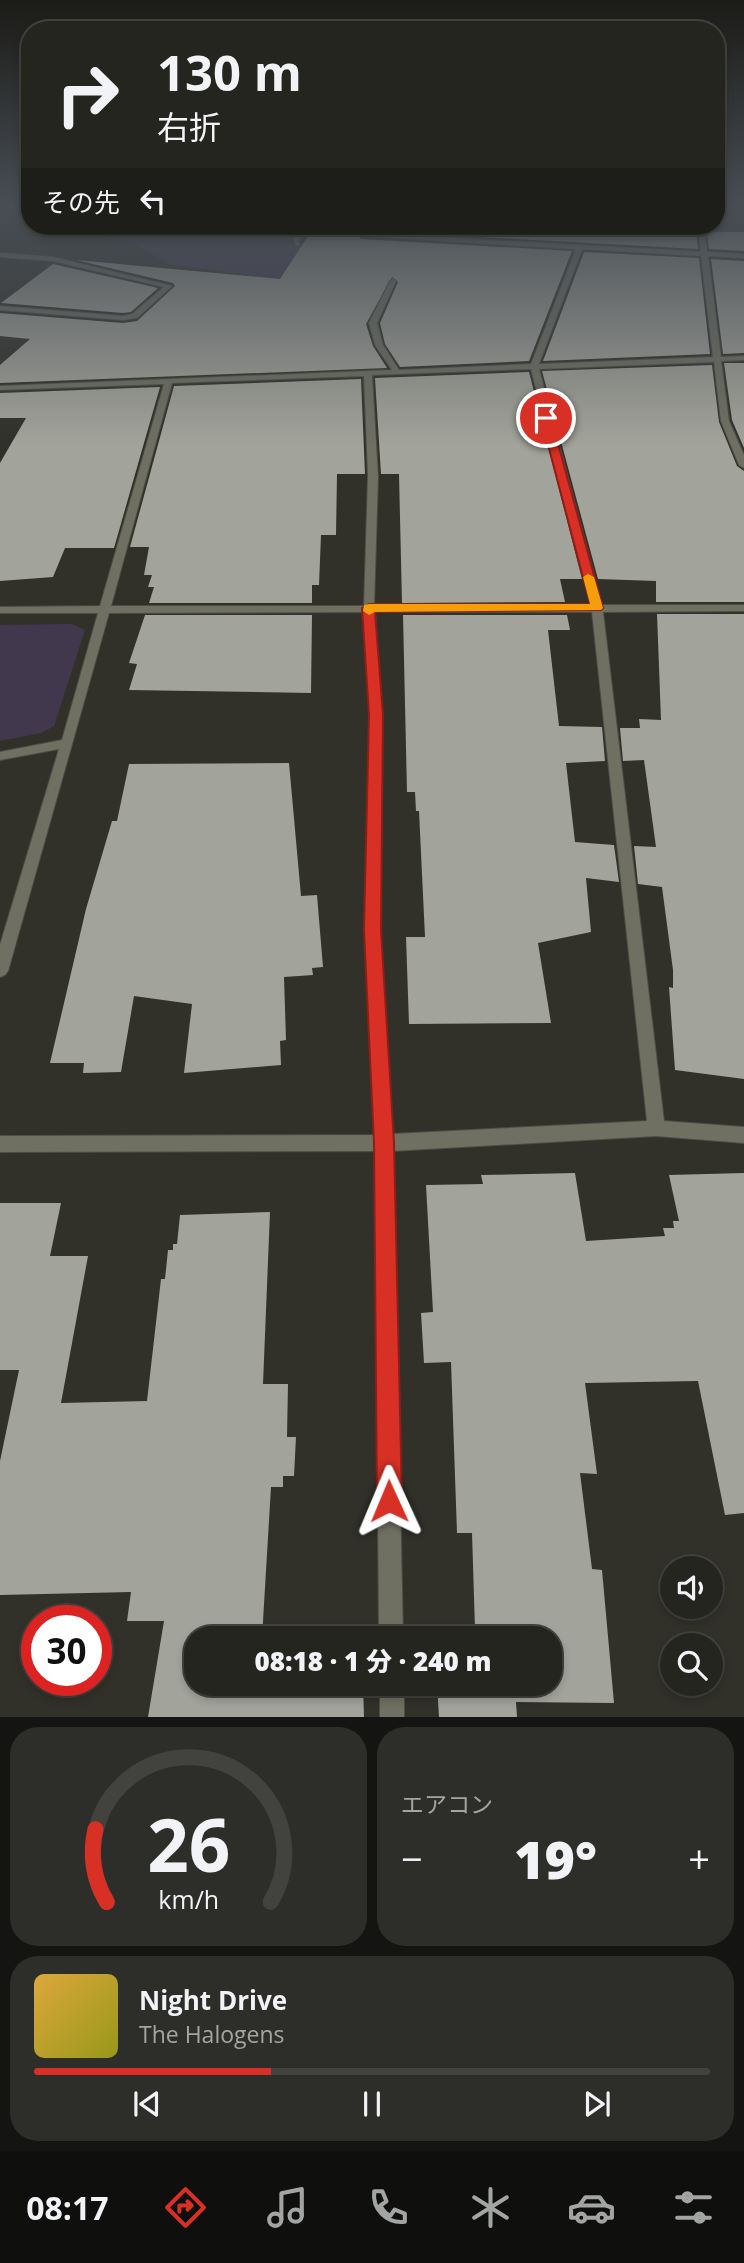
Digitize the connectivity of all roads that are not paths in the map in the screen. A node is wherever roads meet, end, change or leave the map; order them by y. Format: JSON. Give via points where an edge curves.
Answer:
{"nodes":[{"id":1,"x":161,"y":284,"type":"edge"},
{"id":2,"x":392,"y":284,"type":"edge"},
{"id":3,"x":565,"y":284,"type":"edge"},
{"id":4,"x":708,"y":284,"type":"edge"},
{"id":5,"x":0,"y":308,"type":"edge"},
{"id":6,"x":744,"y":358,"type":"edge"},
{"id":7,"x":719,"y":359,"type":"junction"},
{"id":8,"x":534,"y":366,"type":"junction"},
{"id":9,"x":397,"y":372,"type":"junction"},
{"id":10,"x":368,"y":373,"type":"junction"},
{"id":11,"x":168,"y":382,"type":"junction"},
{"id":12,"x":0,"y":388,"type":"edge"},
{"id":13,"x":744,"y":465,"type":"edge"},
{"id":14,"x":104,"y":608,"type":"junction"},
{"id":15,"x":369,"y":608,"type":"junction"},
{"id":16,"x":597,"y":608,"type":"junction"},
{"id":17,"x":744,"y":608,"type":"edge"},
{"id":18,"x":0,"y":610,"type":"edge"},
{"id":19,"x":68,"y":743,"type":"junction"},
{"id":20,"x":0,"y":756,"type":"edge"},
{"id":21,"x":0,"y":971,"type":"edge"},
{"id":22,"x":656,"y":1128,"type":"junction"},
{"id":23,"x":744,"y":1135,"type":"edge"},
{"id":24,"x":384,"y":1143,"type":"junction"},
{"id":25,"x":0,"y":1144,"type":"edge"},
{"id":26,"x":391,"y":1626,"type":"edge"},
{"id":27,"x":392,"y":1696,"type":"edge"},
{"id":28,"x":392,"y":1717,"type":"edge"}],
"edges":[{"from":1,"to":5,"type":"street","via":[[169,286],[134,316],[123,318]]},
{"from":2,"to":9,"type":"street","via":[[373,323],[379,345]]},
{"from":3,"to":8,"type":"street"},
{"from":4,"to":7,"type":"street"},
{"from":6,"to":7,"type":"street"},
{"from":7,"to":8,"type":"street"},
{"from":7,"to":13,"type":"street","via":[[725,421]]},
{"from":8,"to":9,"type":"street"},
{"from":8,"to":16,"type":"street"},
{"from":9,"to":10,"type":"street"},
{"from":10,"to":11,"type":"street"},
{"from":10,"to":15,"type":"street","via":[[373,476]]},
{"from":11,"to":12,"type":"street"},
{"from":11,"to":14,"type":"street"},
{"from":14,"to":15,"type":"street"},
{"from":14,"to":18,"type":"street"},
{"from":14,"to":19,"type":"street"},
{"from":15,"to":16,"type":"street"},
{"from":15,"to":24,"type":"street","via":[[376,715],[372,930]]},
{"from":16,"to":17,"type":"street"},
{"from":16,"to":22,"type":"street"},
{"from":19,"to":20,"type":"street"},
{"from":19,"to":21,"type":"street"},
{"from":22,"to":23,"type":"street"},
{"from":22,"to":24,"type":"street"},
{"from":24,"to":25,"type":"street"},
{"from":24,"to":26,"type":"street"},
{"from":27,"to":28,"type":"street"}]}
